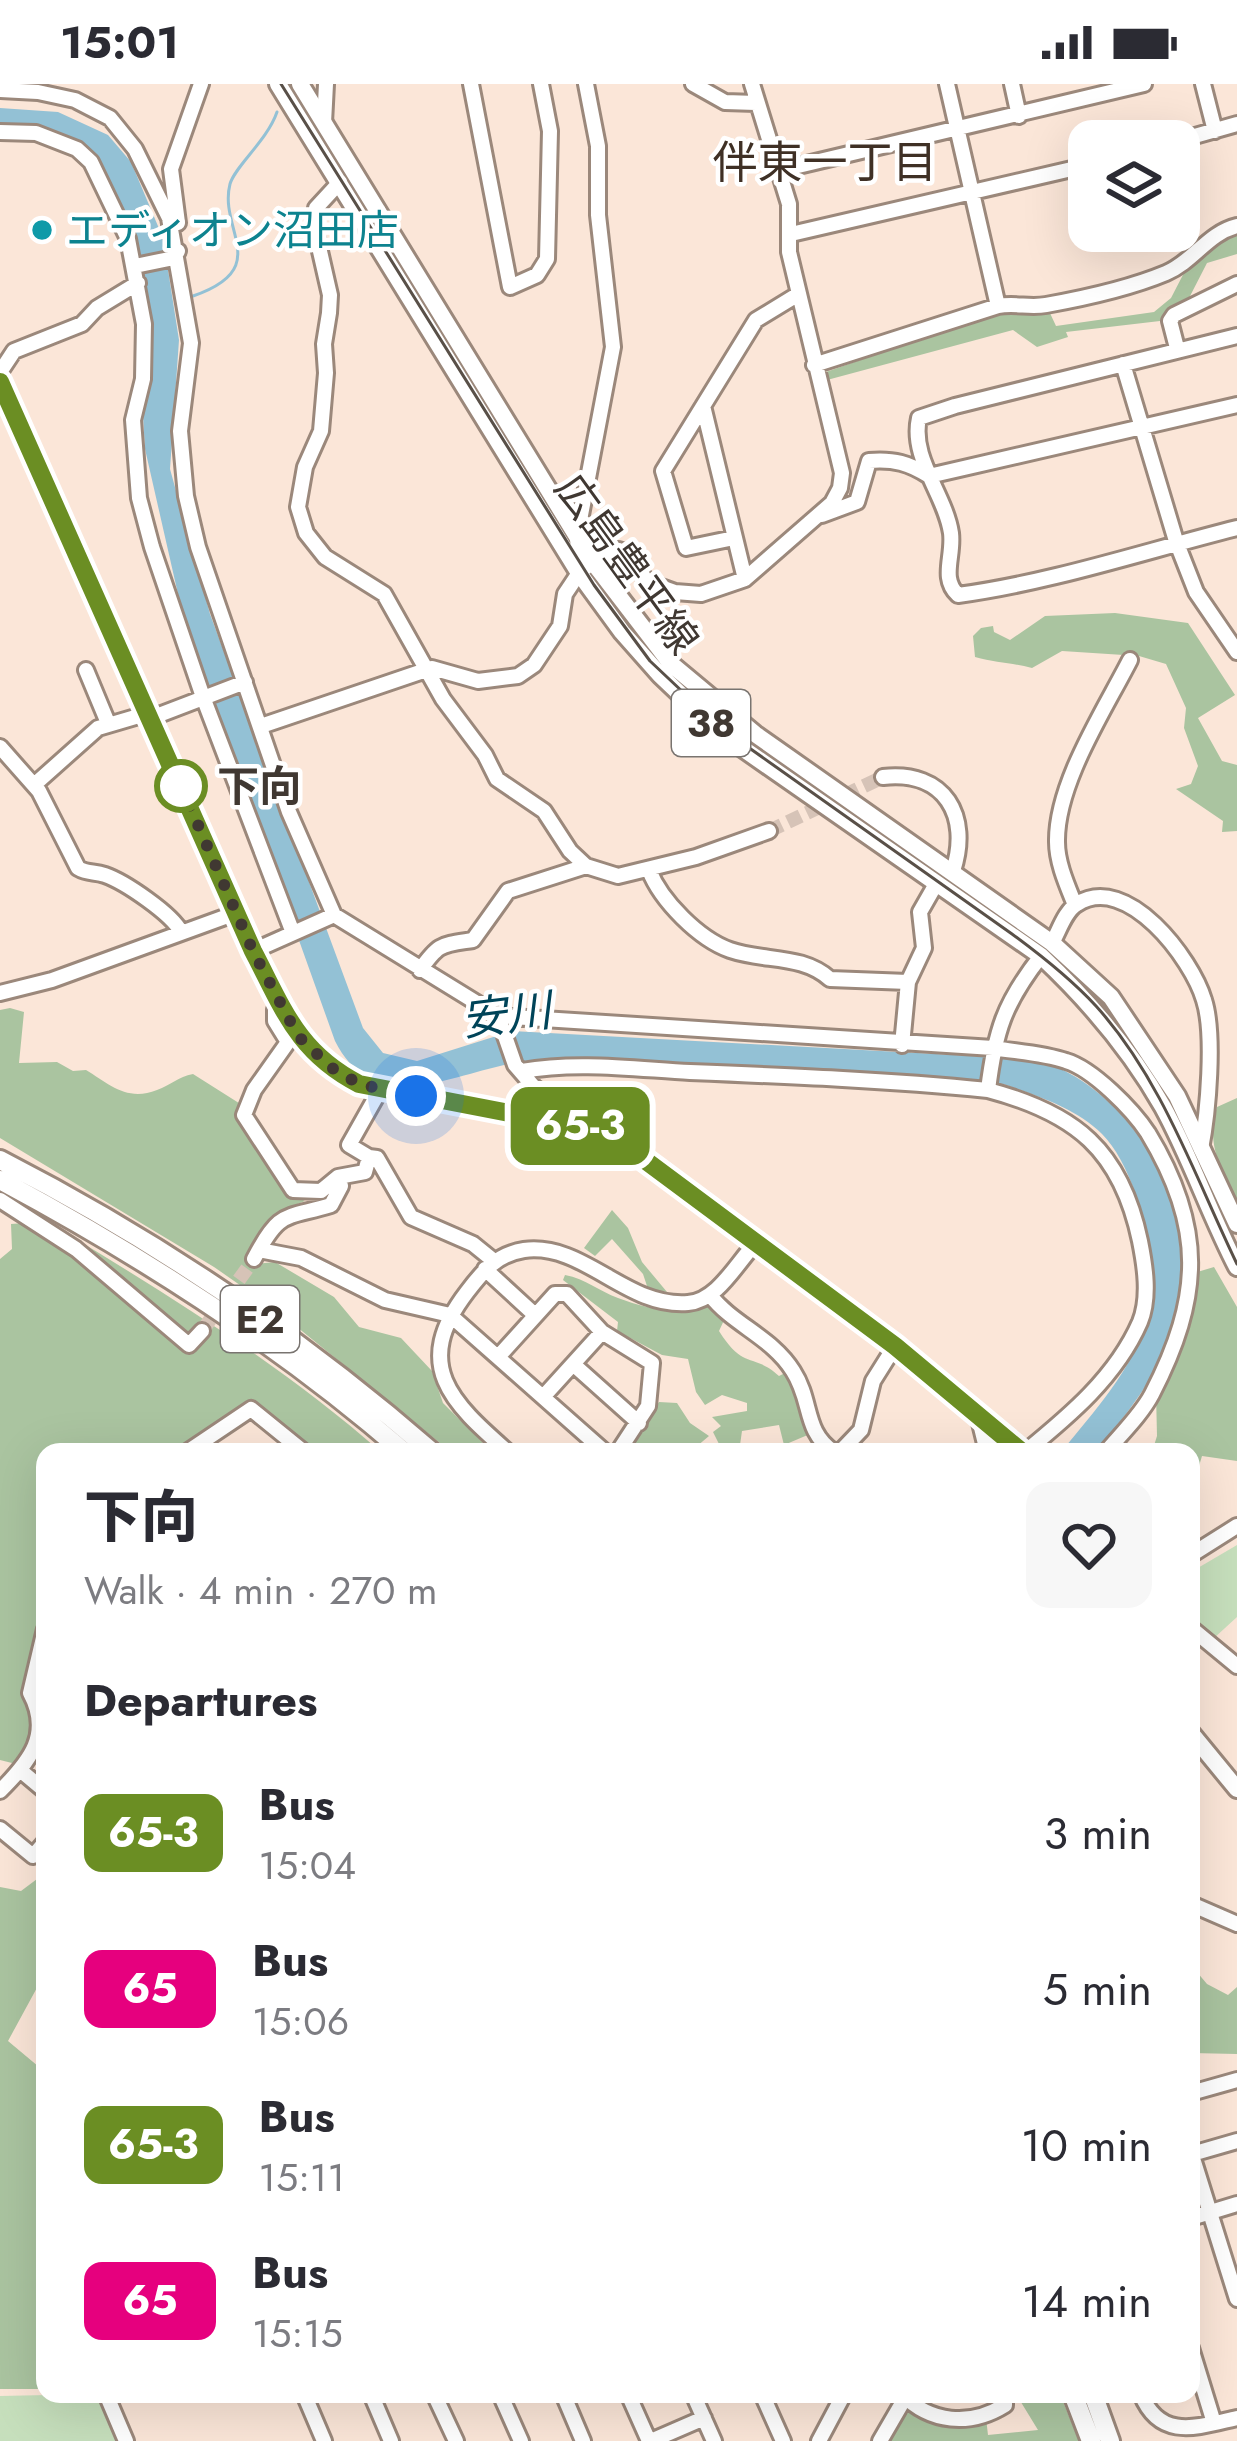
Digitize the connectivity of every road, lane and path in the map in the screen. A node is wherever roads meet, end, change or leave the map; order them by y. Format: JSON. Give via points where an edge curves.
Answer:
{"nodes":[{"id":1,"x":201,"y":84,"type":"edge"},
{"id":2,"x":278,"y":84,"type":"edge"},
{"id":3,"x":300,"y":84,"type":"edge"},
{"id":4,"x":326,"y":84,"type":"edge"},
{"id":5,"x":471,"y":84,"type":"edge"},
{"id":6,"x":541,"y":84,"type":"edge"},
{"id":7,"x":586,"y":84,"type":"edge"},
{"id":8,"x":693,"y":84,"type":"edge"},
{"id":9,"x":752,"y":84,"type":"edge"},
{"id":10,"x":947,"y":84,"type":"edge"},
{"id":11,"x":1012,"y":84,"type":"edge"},
{"id":12,"x":1140,"y":84,"type":"edge"},
{"id":13,"x":1204,"y":84,"type":"edge"},
{"id":14,"x":0,"y":90,"type":"edge"},
{"id":15,"x":756,"y":103,"type":"junction"},
{"id":16,"x":1019,"y":116,"type":"junction"},
{"id":17,"x":324,"y":123,"type":"junction"},
{"id":18,"x":1237,"y":124,"type":"edge"},
{"id":19,"x":957,"y":131,"type":"junction"},
{"id":20,"x":1215,"y":131,"type":"junction"},
{"id":21,"x":0,"y":132,"type":"edge"},
{"id":22,"x":1200,"y":135,"type":"edge"},
{"id":23,"x":1068,"y":170,"type":"edge"},
{"id":24,"x":777,"y":171,"type":"junction"},
{"id":25,"x":340,"y":182,"type":"junction"},
{"id":26,"x":972,"y":195,"type":"junction"},
{"id":27,"x":1237,"y":226,"type":"edge"},
{"id":28,"x":791,"y":234,"type":"junction"},
{"id":29,"x":175,"y":257,"type":"junction"},
{"id":30,"x":137,"y":265,"type":"junction"},
{"id":31,"x":138,"y":283,"type":"junction"},
{"id":32,"x":1237,"y":284,"type":"edge"},
{"id":33,"x":797,"y":295,"type":"junction"},
{"id":34,"x":998,"y":306,"type":"junction"},
{"id":35,"x":1237,"y":336,"type":"edge"},
{"id":36,"x":1177,"y":348,"type":"junction"},
{"id":37,"x":814,"y":364,"type":"junction"},
{"id":38,"x":1123,"y":364,"type":"junction"},
{"id":39,"x":0,"y":372,"type":"edge"},
{"id":40,"x":0,"y":382,"type":"edge"},
{"id":41,"x":1237,"y":405,"type":"edge"},
{"id":42,"x":703,"y":406,"type":"junction"},
{"id":43,"x":1143,"y":426,"type":"junction"},
{"id":44,"x":929,"y":476,"type":"junction"},
{"id":45,"x":817,"y":516,"type":"junction"},
{"id":46,"x":1237,"y":528,"type":"edge"},
{"id":47,"x":577,"y":536,"type":"junction"},
{"id":48,"x":734,"y":538,"type":"junction"},
{"id":49,"x":1176,"y":541,"type":"junction"},
{"id":50,"x":586,"y":567,"type":"junction"},
{"id":51,"x":745,"y":579,"type":"junction"},
{"id":52,"x":1237,"y":652,"type":"edge"},
{"id":53,"x":1130,"y":660,"type":"dead end"},
{"id":54,"x":428,"y":669,"type":"junction"},
{"id":55,"x":86,"y":670,"type":"dead end"},
{"id":56,"x":243,"y":683,"type":"junction"},
{"id":57,"x":205,"y":696,"type":"junction"},
{"id":58,"x":150,"y":716,"type":"junction"},
{"id":59,"x":108,"y":723,"type":"junction"},
{"id":60,"x":261,"y":726,"type":"junction"},
{"id":61,"x":0,"y":747,"type":"edge"},
{"id":62,"x":883,"y":777,"type":"tunnel mouth"},
{"id":63,"x":34,"y":785,"type":"junction"},
{"id":64,"x":770,"y":831,"type":"tunnel mouth"},
{"id":65,"x":586,"y":866,"type":"junction"},
{"id":66,"x":649,"y":870,"type":"junction"},
{"id":67,"x":952,"y":871,"type":"junction"},
{"id":68,"x":936,"y":884,"type":"junction"},
{"id":69,"x":1075,"y":904,"type":"junction"},
{"id":70,"x":236,"y":914,"type":"junction"},
{"id":71,"x":332,"y":916,"type":"junction"},
{"id":72,"x":181,"y":932,"type":"junction"},
{"id":73,"x":295,"y":932,"type":"junction"},
{"id":74,"x":1047,"y":949,"type":"junction"},
{"id":75,"x":253,"y":951,"type":"junction"},
{"id":76,"x":420,"y":970,"type":"junction"},
{"id":77,"x":908,"y":982,"type":"junction"},
{"id":78,"x":0,"y":993,"type":"edge"},
{"id":79,"x":279,"y":1007,"type":"junction"},
{"id":80,"x":498,"y":1016,"type":"junction"},
{"id":81,"x":902,"y":1045,"type":"junction"},
{"id":82,"x":993,"y":1048,"type":"junction"},
{"id":83,"x":519,"y":1068,"type":"junction"},
{"id":84,"x":988,"y":1087,"type":"junction"},
{"id":85,"x":380,"y":1090,"type":"junction"},
{"id":86,"x":592,"y":1129,"type":"junction"},
{"id":87,"x":1201,"y":1149,"type":"junction"},
{"id":88,"x":369,"y":1157,"type":"junction"},
{"id":89,"x":0,"y":1160,"type":"edge"},
{"id":90,"x":338,"y":1177,"type":"junction"},
{"id":91,"x":0,"y":1180,"type":"edge"},
{"id":92,"x":0,"y":1200,"type":"edge"},
{"id":93,"x":1237,"y":1224,"type":"edge"},
{"id":94,"x":755,"y":1244,"type":"junction"},
{"id":95,"x":489,"y":1265,"type":"junction"},
{"id":96,"x":1237,"y":1267,"type":"edge"},
{"id":97,"x":710,"y":1295,"type":"junction"},
{"id":98,"x":450,"y":1315,"type":"junction"},
{"id":99,"x":535,"y":1315,"type":"junction"},
{"id":100,"x":202,"y":1331,"type":"dead end"},
{"id":101,"x":602,"y":1332,"type":"junction"},
{"id":102,"x":895,"y":1346,"type":"junction"},
{"id":103,"x":498,"y":1357,"type":"junction"},
{"id":104,"x":573,"y":1364,"type":"junction"},
{"id":105,"x":543,"y":1397,"type":"junction"},
{"id":106,"x":978,"y":1414,"type":"junction"},
{"id":107,"x":639,"y":1424,"type":"junction"},
{"id":108,"x":206,"y":1443,"type":"edge"},
{"id":109,"x":293,"y":1443,"type":"edge"},
{"id":110,"x":393,"y":1443,"type":"edge"},
{"id":111,"x":421,"y":1443,"type":"edge"},
{"id":112,"x":498,"y":1443,"type":"edge"},
{"id":113,"x":595,"y":1443,"type":"edge"},
{"id":114,"x":625,"y":1443,"type":"edge"},
{"id":115,"x":821,"y":1443,"type":"edge"},
{"id":116,"x":847,"y":1443,"type":"edge"},
{"id":117,"x":985,"y":1443,"type":"edge"},
{"id":118,"x":1012,"y":1443,"type":"edge"},
{"id":119,"x":1034,"y":1443,"type":"edge"},
{"id":120,"x":1113,"y":1443,"type":"edge"},
{"id":121,"x":1237,"y":1526,"type":"edge"},
{"id":122,"x":1200,"y":1549,"type":"edge"},
{"id":123,"x":1200,"y":1635,"type":"edge"},
{"id":124,"x":1237,"y":1666,"type":"edge"},
{"id":125,"x":36,"y":1668,"type":"edge"},
{"id":126,"x":36,"y":1704,"type":"edge"},
{"id":127,"x":36,"y":1743,"type":"edge"},
{"id":128,"x":1200,"y":1744,"type":"edge"},
{"id":129,"x":20,"y":1770,"type":"junction"},
{"id":130,"x":36,"y":1783,"type":"edge"},
{"id":131,"x":1237,"y":1789,"type":"edge"},
{"id":132,"x":0,"y":1791,"type":"edge"},
{"id":133,"x":0,"y":1828,"type":"edge"},
{"id":134,"x":36,"y":1852,"type":"edge"},
{"id":135,"x":1200,"y":1908,"type":"edge"},
{"id":136,"x":1237,"y":1924,"type":"edge"},
{"id":137,"x":1237,"y":2080,"type":"edge"},
{"id":138,"x":1200,"y":2090,"type":"edge"},
{"id":139,"x":1237,"y":2140,"type":"edge"},
{"id":140,"x":1200,"y":2150,"type":"edge"},
{"id":141,"x":1200,"y":2181,"type":"edge"},
{"id":142,"x":1237,"y":2204,"type":"edge"},
{"id":143,"x":1210,"y":2212,"type":"junction"},
{"id":144,"x":1200,"y":2215,"type":"edge"},
{"id":145,"x":1237,"y":2299,"type":"edge"},
{"id":146,"x":1200,"y":2377,"type":"edge"},
{"id":147,"x":110,"y":2403,"type":"edge"},
{"id":148,"x":310,"y":2403,"type":"edge"},
{"id":149,"x":374,"y":2403,"type":"edge"},
{"id":150,"x":438,"y":2403,"type":"edge"},
{"id":151,"x":504,"y":2403,"type":"edge"},
{"id":152,"x":566,"y":2403,"type":"edge"},
{"id":153,"x":632,"y":2403,"type":"edge"},
{"id":154,"x":697,"y":2403,"type":"edge"},
{"id":155,"x":767,"y":2403,"type":"edge"},
{"id":156,"x":830,"y":2403,"type":"edge"},
{"id":157,"x":840,"y":2403,"type":"edge"},
{"id":158,"x":899,"y":2403,"type":"edge"},
{"id":159,"x":911,"y":2403,"type":"edge"},
{"id":160,"x":1005,"y":2403,"type":"edge"},
{"id":161,"x":1076,"y":2403,"type":"edge"},
{"id":162,"x":1096,"y":2403,"type":"edge"},
{"id":163,"x":1145,"y":2403,"type":"edge"},
{"id":164,"x":834,"y":2414,"type":"junction"},
{"id":165,"x":704,"y":2418,"type":"junction"},
{"id":166,"x":1237,"y":2418,"type":"edge"},
{"id":167,"x":1214,"y":2423,"type":"junction"},
{"id":168,"x":126,"y":2441,"type":"edge"},
{"id":169,"x":324,"y":2441,"type":"edge"},
{"id":170,"x":392,"y":2441,"type":"edge"},
{"id":171,"x":456,"y":2441,"type":"edge"},
{"id":172,"x":521,"y":2441,"type":"edge"},
{"id":173,"x":583,"y":2441,"type":"edge"},
{"id":174,"x":650,"y":2441,"type":"edge"},
{"id":175,"x":714,"y":2441,"type":"edge"},
{"id":176,"x":783,"y":2441,"type":"edge"},
{"id":177,"x":819,"y":2441,"type":"edge"},
{"id":178,"x":880,"y":2441,"type":"edge"},
{"id":179,"x":1090,"y":2441,"type":"edge"},
{"id":180,"x":1110,"y":2441,"type":"edge"}],
"edges":[{"from":1,"to":29,"type":"street","via":[[171,169]]},
{"from":2,"to":25,"type":"main road","name":"広島豊平線","number":"38"},
{"from":3,"to":17,"type":"main road","name":"広島豊平線","number":"38"},
{"from":4,"to":17,"type":"street"},
{"from":5,"to":6,"type":"street","via":[[510,286],[536,275],[547,259],[550,131]]},
{"from":7,"to":47,"type":"street","via":[[613,347]]},
{"from":8,"to":15,"type":"street","via":[[725,102]]},
{"from":9,"to":15,"type":"street"},
{"from":10,"to":19,"type":"street"},
{"from":11,"to":16,"type":"street"},
{"from":12,"to":16,"type":"street"},
{"from":13,"to":20,"type":"street"},
{"from":14,"to":29,"type":"street","via":[[75,100],[110,118],[169,218]]},
{"from":15,"to":24,"type":"street"},
{"from":16,"to":19,"type":"street"},
{"from":17,"to":47,"type":"main road","name":"広島豊平線","number":"38"},
{"from":18,"to":20,"type":"street"},
{"from":19,"to":24,"type":"street"},
{"from":19,"to":26,"type":"street"},
{"from":20,"to":22,"type":"street"},
{"from":21,"to":30,"type":"street","via":[[60,139],[91,162]]},
{"from":23,"to":26,"type":"street"},
{"from":24,"to":28,"type":"street"},
{"from":25,"to":50,"type":"main road","name":"広島豊平線","number":"38"},
{"from":25,"to":54,"type":"street","via":[[316,208],[330,295],[326,398],[298,507],[325,557],[384,594]]},
{"from":26,"to":28,"type":"street"},
{"from":26,"to":34,"type":"street"},
{"from":27,"to":34,"type":"street","via":[[1165,274],[1041,307]]},
{"from":28,"to":33,"type":"street"},
{"from":29,"to":30,"type":"street"},
{"from":29,"to":56,"type":"street","via":[[191,343],[181,431],[186,496]]},
{"from":30,"to":31,"type":"street"},
{"from":31,"to":39,"type":"street","via":[[82,324],[14,351]]},
{"from":31,"to":57,"type":"street","via":[[139,498]]},
{"from":32,"to":36,"type":"street","via":[[1174,315]]},
{"from":33,"to":37,"type":"street"},
{"from":33,"to":42,"type":"street","via":[[756,320]]},
{"from":34,"to":37,"type":"street"},
{"from":35,"to":36,"type":"street"},
{"from":36,"to":38,"type":"street"},
{"from":37,"to":45,"type":"street","via":[[842,473],[832,503]]},
{"from":38,"to":43,"type":"street"},
{"from":38,"to":44,"type":"street","via":[[919,418]]},
{"from":40,"to":58,"type":"main road"},
{"from":41,"to":43,"type":"street"},
{"from":42,"to":48,"type":"street"},
{"from":42,"to":48,"type":"street","via":[[663,471],[665,485],[686,548]]},
{"from":43,"to":44,"type":"street"},
{"from":43,"to":49,"type":"street"},
{"from":44,"to":45,"type":"street","via":[[891,459],[869,461],[857,502]]},
{"from":44,"to":49,"type":"street","via":[[950,529],[947,578],[958,595],[1016,587]]},
{"from":45,"to":51,"type":"street"},
{"from":46,"to":49,"type":"street"},
{"from":47,"to":50,"type":"main road","name":"広島豊平線","number":"38"},
{"from":48,"to":51,"type":"street"},
{"from":49,"to":52,"type":"street","via":[[1196,592]]},
{"from":50,"to":51,"type":"street","via":[[618,550],[629,553],[647,582],[675,592],[701,594]]},
{"from":50,"to":54,"type":"street","via":[[565,594],[560,626],[518,676],[478,681]]},
{"from":50,"to":67,"type":"main road","name":"広島豊平線","number":"38","via":[[671,664],[754,734]]},
{"from":50,"to":68,"type":"main road","name":"広島豊平線","number":"38","via":[[622,632],[722,734]]},
{"from":53,"to":69,"type":"street","via":[[1058,822],[1058,858]]},
{"from":54,"to":60,"type":"street"},
{"from":54,"to":65,"type":"street","via":[[497,779],[544,811]]},
{"from":55,"to":59,"type":"street"},
{"from":56,"to":57,"type":"street"},
{"from":56,"to":60,"type":"street"},
{"from":57,"to":58,"type":"street"},
{"from":57,"to":73,"type":"street"},
{"from":58,"to":59,"type":"street"},
{"from":58,"to":70,"type":"main road"},
{"from":59,"to":63,"type":"street"},
{"from":60,"to":71,"type":"street"},
{"from":61,"to":63,"type":"street"},
{"from":62,"to":67,"type":"street","via":[[921,777],[947,799],[961,846]]},
{"from":63,"to":72,"type":"street","via":[[78,868],[148,899]]},
{"from":64,"to":66,"type":"street"},
{"from":65,"to":66,"type":"street","via":[[619,876]]},
{"from":65,"to":76,"type":"street","via":[[508,891],[473,940],[435,949]]},
{"from":66,"to":77,"type":"street","via":[[675,908],[729,950],[814,964],[830,980]]},
{"from":67,"to":74,"type":"main road","name":"広島豊平線","number":"38"},
{"from":68,"to":74,"type":"main road","name":"広島豊平線","number":"38"},
{"from":68,"to":77,"type":"street","via":[[920,912],[924,948]]},
{"from":69,"to":74,"type":"street"},
{"from":69,"to":87,"type":"street","via":[[1098,898],[1135,906],[1202,992],[1209,1058]]},
{"from":70,"to":72,"type":"street"},
{"from":70,"to":75,"type":"main road"},
{"from":71,"to":73,"type":"street"},
{"from":71,"to":76,"type":"street"},
{"from":72,"to":78,"type":"street"},
{"from":73,"to":75,"type":"street"},
{"from":74,"to":82,"type":"street","via":[[1014,990]]},
{"from":74,"to":87,"type":"main road","name":"広島豊平線","number":"38","via":[[1111,998],[1177,1096]]},
{"from":74,"to":96,"type":"main road","name":"広島豊平線","number":"38","via":[[1164,1109]]},
{"from":75,"to":79,"type":"main road"},
{"from":76,"to":80,"type":"street"},
{"from":77,"to":81,"type":"street"},
{"from":79,"to":85,"type":"main road","via":[[332,1068]]},
{"from":79,"to":90,"type":"street","via":[[275,1022],[289,1042],[244,1115],[293,1190],[321,1191]]},
{"from":80,"to":81,"type":"street"},
{"from":80,"to":83,"type":"street"},
{"from":81,"to":82,"type":"street"},
{"from":82,"to":84,"type":"street"},
{"from":82,"to":120,"type":"street","via":[[1070,1061],[1110,1092],[1136,1114],[1183,1204],[1189,1302],[1150,1398]]},
{"from":83,"to":84,"type":"street"},
{"from":83,"to":86,"type":"street"},
{"from":84,"to":119,"type":"street","via":[[1042,1107],[1096,1144],[1130,1201],[1145,1278],[1142,1318],[1101,1382]]},
{"from":85,"to":86,"type":"main road"},
{"from":85,"to":88,"type":"street","via":[[349,1145]]},
{"from":86,"to":94,"type":"main road"},
{"from":87,"to":93,"type":"main road","name":"広島豊平線","number":"38"},
{"from":88,"to":90,"type":"street","via":[[365,1172]]},
{"from":88,"to":95,"type":"street","via":[[411,1217],[473,1244]]},
{"from":89,"to":111,"type":"highway","number":"E2","via":[[175,1260]]},
{"from":90,"to":98,"type":"street","via":[[331,1204],[291,1213],[257,1254],[301,1258],[385,1300]]},
{"from":91,"to":110,"type":"highway","number":"E2","via":[[166,1277]]},
{"from":92,"to":100,"type":"street","via":[[76,1249],[189,1345]]},
{"from":94,"to":97,"type":"street"},
{"from":94,"to":102,"type":"main road"},
{"from":95,"to":97,"type":"street","via":[[543,1249],[655,1298],[685,1304]]},
{"from":95,"to":98,"type":"street"},
{"from":95,"to":99,"type":"street"},
{"from":97,"to":115,"type":"street","via":[[785,1359]]},
{"from":98,"to":103,"type":"street"},
{"from":98,"to":112,"type":"street","via":[[439,1353],[449,1395]]},
{"from":99,"to":101,"type":"street","via":[[555,1294],[567,1294]]},
{"from":99,"to":103,"type":"street"},
{"from":101,"to":104,"type":"street"},
{"from":101,"to":107,"type":"street","via":[[652,1363]]},
{"from":102,"to":106,"type":"main road"},
{"from":102,"to":116,"type":"street","via":[[873,1381],[861,1430]]},
{"from":103,"to":105,"type":"street"},
{"from":104,"to":105,"type":"street"},
{"from":104,"to":107,"type":"street"},
{"from":105,"to":113,"type":"street"},
{"from":106,"to":117,"type":"street"},
{"from":106,"to":118,"type":"main road"},
{"from":107,"to":114,"type":"street"},
{"from":108,"to":109,"type":"street","via":[[251,1409]]},
{"from":121,"to":122,"type":"street"},
{"from":123,"to":124,"type":"street"},
{"from":125,"to":126,"type":"street"},
{"from":127,"to":129,"type":"street"},
{"from":128,"to":131,"type":"main road"},
{"from":129,"to":130,"type":"street"},
{"from":129,"to":132,"type":"street"},
{"from":133,"to":134,"type":"street"},
{"from":135,"to":136,"type":"street"},
{"from":137,"to":138,"type":"street"},
{"from":139,"to":140,"type":"street"},
{"from":141,"to":143,"type":"street"},
{"from":142,"to":143,"type":"street"},
{"from":143,"to":144,"type":"street"},
{"from":143,"to":145,"type":"street"},
{"from":146,"to":167,"type":"street"},
{"from":147,"to":168,"type":"street"},
{"from":148,"to":169,"type":"street"},
{"from":149,"to":170,"type":"street"},
{"from":150,"to":171,"type":"street"},
{"from":151,"to":172,"type":"street"},
{"from":152,"to":173,"type":"street"},
{"from":153,"to":174,"type":"street"},
{"from":154,"to":165,"type":"street"},
{"from":155,"to":176,"type":"street"},
{"from":156,"to":164,"type":"street"},
{"from":157,"to":164,"type":"street"},
{"from":158,"to":178,"type":"street"},
{"from":159,"to":160,"type":"street","via":[[951,2419]]},
{"from":161,"to":179,"type":"highway"},
{"from":162,"to":180,"type":"highway"},
{"from":163,"to":167,"type":"street","via":[[1182,2430]]},
{"from":164,"to":177,"type":"street"},
{"from":165,"to":174,"type":"street"},
{"from":165,"to":175,"type":"street"},
{"from":166,"to":167,"type":"street"}]}
